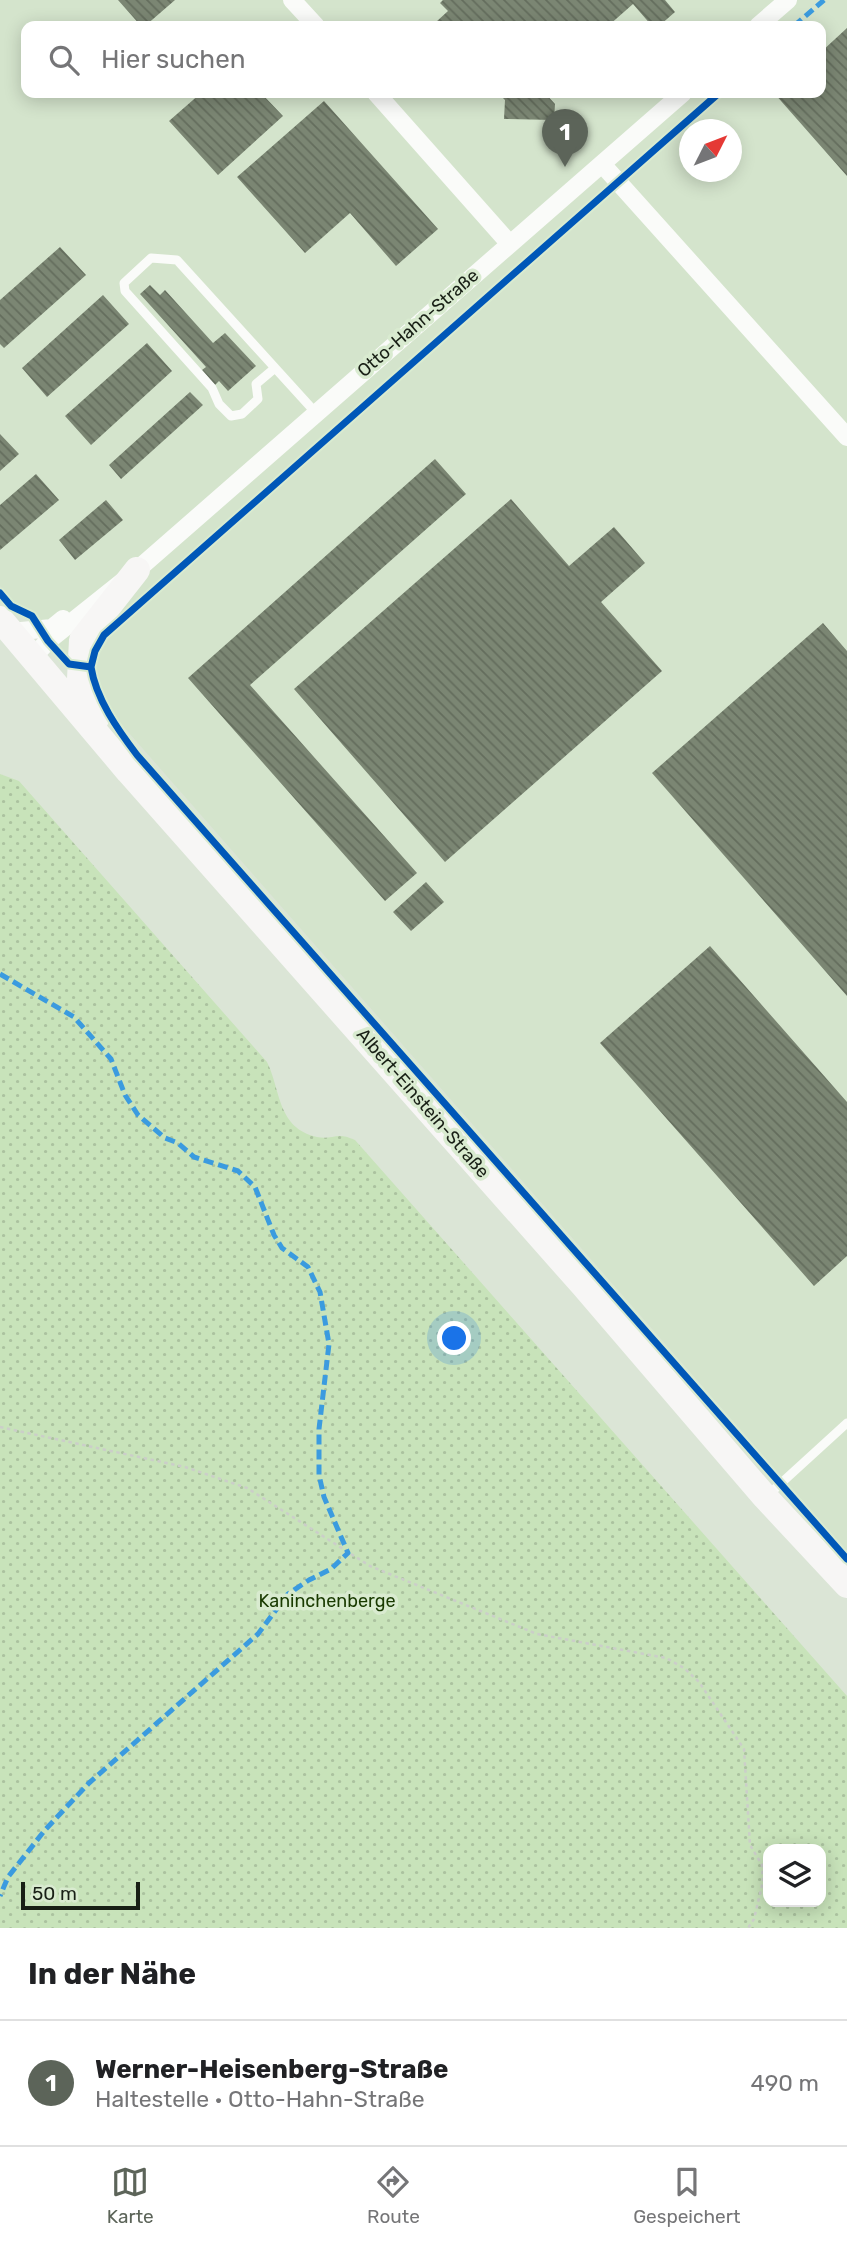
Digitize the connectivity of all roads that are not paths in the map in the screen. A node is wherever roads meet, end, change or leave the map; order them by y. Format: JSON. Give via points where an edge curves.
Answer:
{"nodes":[{"id":1,"x":292,"y":0,"type":"edge"},
{"id":2,"x":788,"y":0,"type":"edge"},
{"id":3,"x":311,"y":21,"type":"edge"},
{"id":4,"x":764,"y":21,"type":"edge"},
{"id":5,"x":380,"y":98,"type":"edge"},
{"id":6,"x":677,"y":98,"type":"edge"},
{"id":7,"x":602,"y":164,"type":"junction"},
{"id":8,"x":509,"y":243,"type":"junction"},
{"id":9,"x":275,"y":368,"type":"junction"},
{"id":10,"x":316,"y":413,"type":"junction"},
{"id":11,"x":847,"y":437,"type":"edge"},
{"id":12,"x":146,"y":562,"type":"junction"},
{"id":13,"x":6,"y":626,"type":"edge"},
{"id":14,"x":33,"y":657,"type":"junction"},
{"id":15,"x":106,"y":743,"type":"junction"},
{"id":16,"x":847,"y":1423,"type":"edge"},
{"id":17,"x":765,"y":1497,"type":"junction"},
{"id":18,"x":847,"y":1585,"type":"edge"}],
"edges":[{"from":1,"to":3,"type":"street"},
{"from":2,"to":4,"type":"street"},
{"from":5,"to":8,"type":"street"},
{"from":6,"to":7,"type":"street","name":"Otto-Hahn-Straße"},
{"from":7,"to":8,"type":"street","name":"Otto-Hahn-Straße"},
{"from":7,"to":11,"type":"street"},
{"from":8,"to":10,"type":"street","name":"Otto-Hahn-Straße"},
{"from":9,"to":9,"type":"lane","via":[[177,260],[151,258],[124,283],[125,291],[212,388],[231,416],[242,414],[258,399],[256,384]]},
{"from":9,"to":10,"type":"lane"},
{"from":10,"to":12,"type":"street","name":"Otto-Hahn-Straße"},
{"from":12,"to":13,"type":"street","name":"Otto-Hahn-Straße","via":[[129,564],[52,628]]},
{"from":12,"to":14,"type":"street","name":"Otto-Hahn-Straße"},
{"from":12,"to":15,"type":"main road","via":[[82,640],[80,680]]},
{"from":13,"to":14,"type":"main road","name":"Albert-Einstein-Straße"},
{"from":14,"to":15,"type":"main road","name":"Albert-Einstein-Straße"},
{"from":15,"to":17,"type":"main road","name":"Albert-Einstein-Straße"},
{"from":16,"to":17,"type":"lane"},
{"from":17,"to":18,"type":"main road","name":"Albert-Einstein-Straße"}]}
